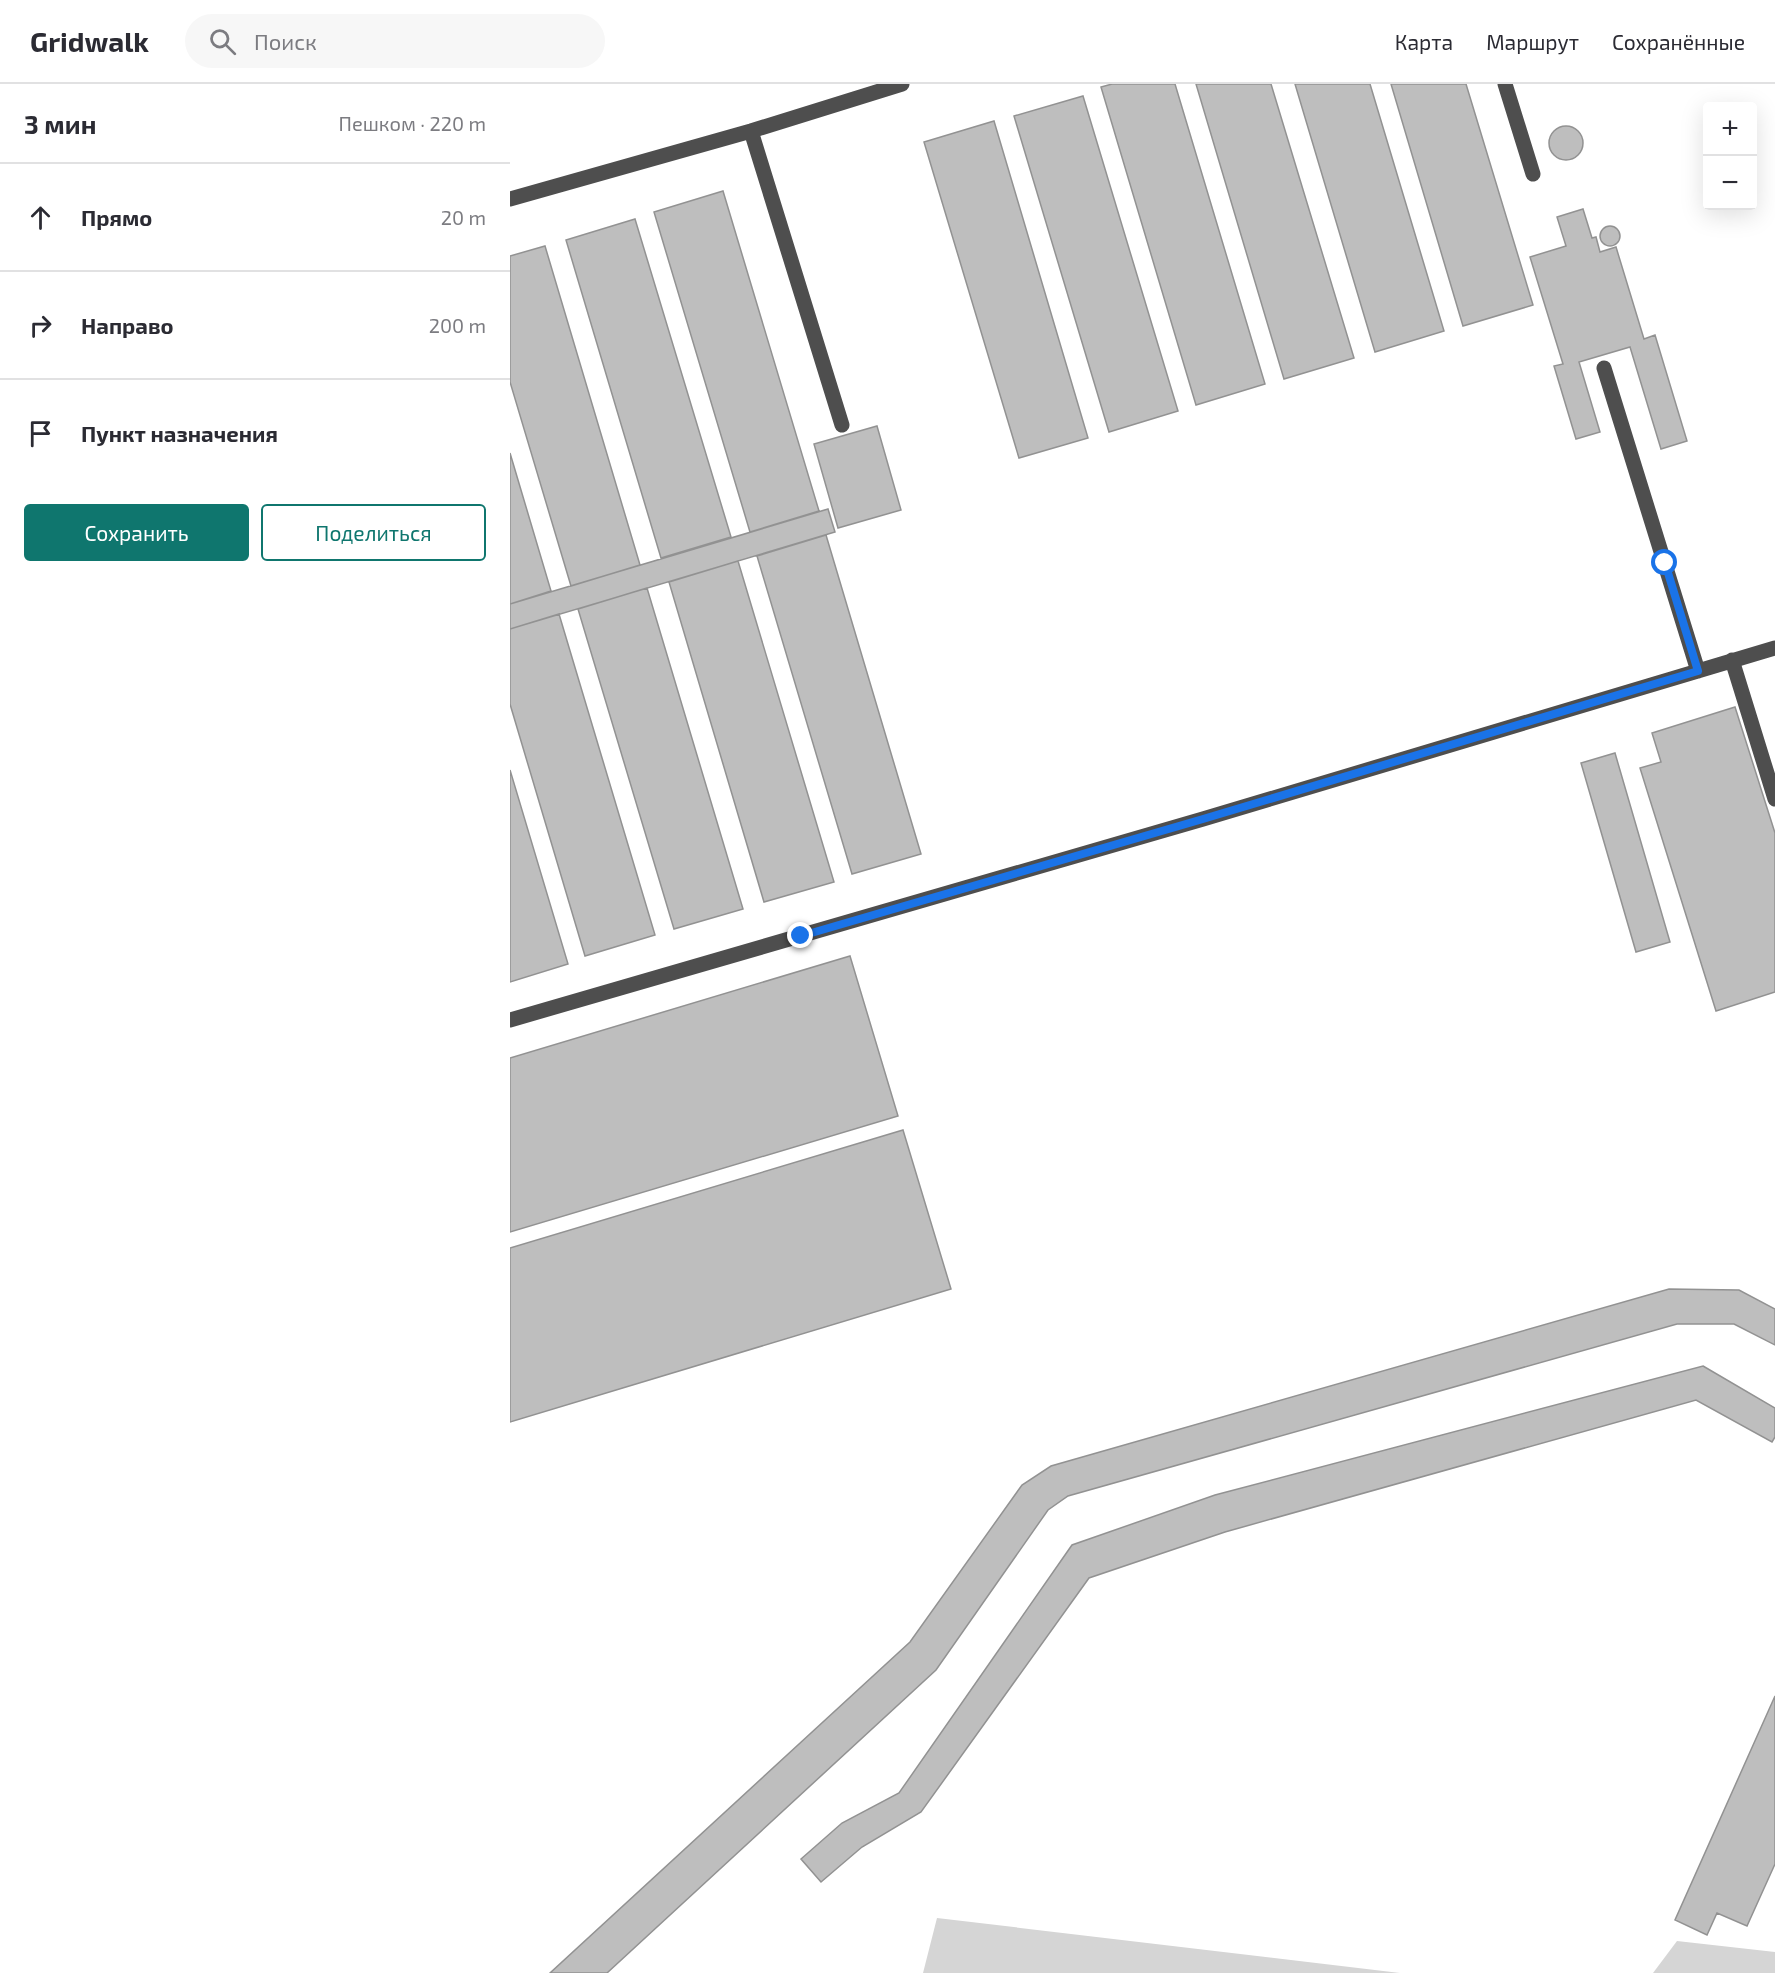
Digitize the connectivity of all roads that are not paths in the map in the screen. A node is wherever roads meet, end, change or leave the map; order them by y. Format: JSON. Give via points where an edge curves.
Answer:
{"nodes":[{"id":1,"x":902,"y":84,"type":"edge"},
{"id":2,"x":1505,"y":84,"type":"edge"},
{"id":3,"x":751,"y":131,"type":"junction"},
{"id":4,"x":1533,"y":174,"type":"dead end"},
{"id":5,"x":510,"y":200,"type":"edge"},
{"id":6,"x":1605,"y":368,"type":"dead end"},
{"id":7,"x":842,"y":425,"type":"dead end"},
{"id":8,"x":1775,"y":648,"type":"edge"},
{"id":9,"x":1732,"y":660,"type":"junction"},
{"id":10,"x":1698,"y":671,"type":"junction"},
{"id":11,"x":1775,"y":799,"type":"edge"},
{"id":12,"x":510,"y":1020,"type":"edge"}],
"edges":[{"from":1,"to":3,"type":"lane"},
{"from":2,"to":4,"type":"lane"},
{"from":3,"to":5,"type":"lane"},
{"from":3,"to":7,"type":"lane"},
{"from":6,"to":10,"type":"lane"},
{"from":8,"to":9,"type":"lane"},
{"from":9,"to":10,"type":"lane"},
{"from":9,"to":11,"type":"lane"},
{"from":10,"to":12,"type":"lane"}]}
